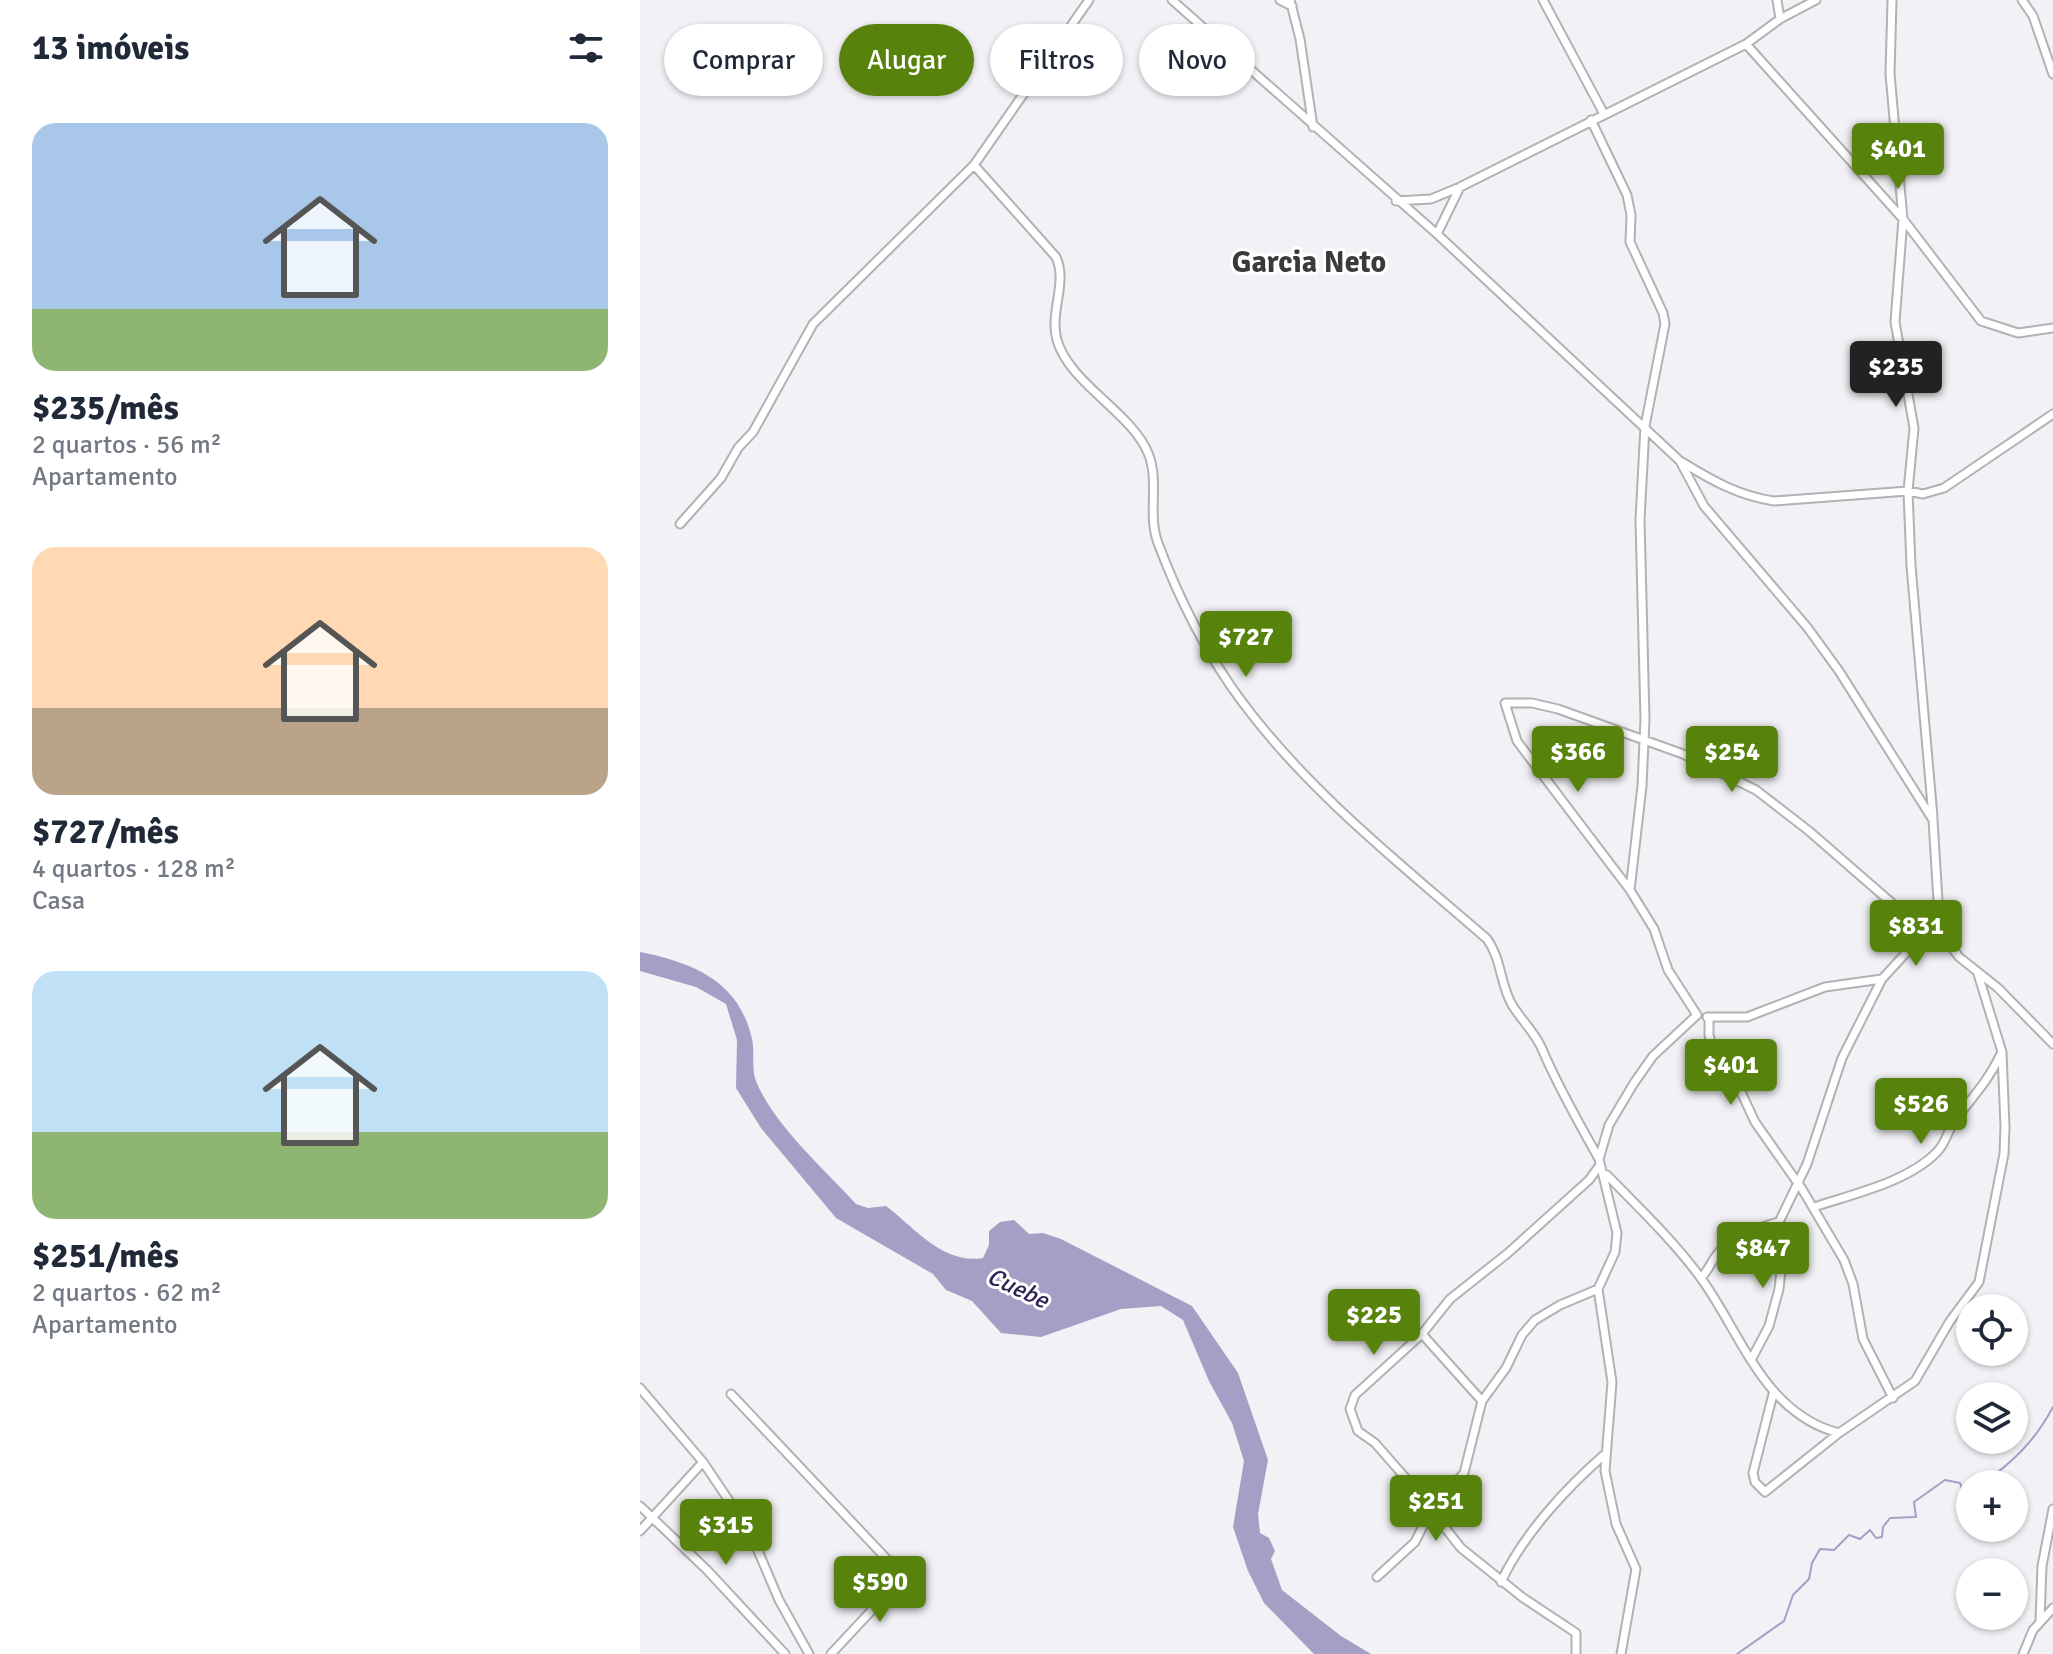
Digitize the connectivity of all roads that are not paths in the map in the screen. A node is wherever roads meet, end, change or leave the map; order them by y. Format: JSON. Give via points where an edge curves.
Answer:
{"nodes":[{"id":1,"x":1089,"y":0,"type":"edge"},
{"id":2,"x":1172,"y":0,"type":"edge"},
{"id":3,"x":1280,"y":0,"type":"edge"},
{"id":4,"x":1543,"y":0,"type":"edge"},
{"id":5,"x":1777,"y":0,"type":"edge"},
{"id":6,"x":1816,"y":0,"type":"edge"},
{"id":7,"x":1892,"y":0,"type":"edge"},
{"id":8,"x":2022,"y":0,"type":"edge"},
{"id":9,"x":1291,"y":3,"type":"edge"},
{"id":10,"x":1780,"y":19,"type":"junction"},
{"id":11,"x":1746,"y":44,"type":"junction"},
{"id":12,"x":2053,"y":74,"type":"edge"},
{"id":13,"x":1604,"y":114,"type":"junction"},
{"id":14,"x":1591,"y":120,"type":"junction"},
{"id":15,"x":1313,"y":127,"type":"junction"},
{"id":16,"x":974,"y":165,"type":"junction"},
{"id":17,"x":1460,"y":187,"type":"junction"},
{"id":18,"x":1396,"y":201,"type":"junction"},
{"id":19,"x":1903,"y":219,"type":"junction"},
{"id":20,"x":1437,"y":234,"type":"junction"},
{"id":21,"x":2053,"y":328,"type":"edge"},
{"id":22,"x":2053,"y":414,"type":"edge"},
{"id":23,"x":1645,"y":426,"type":"junction"},
{"id":24,"x":1680,"y":461,"type":"junction"},
{"id":25,"x":1908,"y":491,"type":"junction"},
{"id":26,"x":680,"y":524,"type":"dead end"},
{"id":27,"x":1644,"y":741,"type":"junction"},
{"id":28,"x":1933,"y":820,"type":"junction"},
{"id":29,"x":1630,"y":890,"type":"junction"},
{"id":30,"x":1939,"y":917,"type":"junction"},
{"id":31,"x":1925,"y":932,"type":"junction"},
{"id":32,"x":1978,"y":973,"type":"junction"},
{"id":33,"x":1882,"y":979,"type":"junction"},
{"id":34,"x":1697,"y":1015,"type":"junction"},
{"id":35,"x":1709,"y":1018,"type":"junction"},
{"id":36,"x":2053,"y":1044,"type":"edge"},
{"id":37,"x":2002,"y":1052,"type":"junction"},
{"id":38,"x":1600,"y":1162,"type":"junction"},
{"id":39,"x":1606,"y":1174,"type":"junction"},
{"id":40,"x":1798,"y":1183,"type":"junction"},
{"id":41,"x":1814,"y":1207,"type":"junction"},
{"id":42,"x":1779,"y":1222,"type":"junction"},
{"id":43,"x":1701,"y":1278,"type":"junction"},
{"id":44,"x":1598,"y":1289,"type":"junction"},
{"id":45,"x":1422,"y":1334,"type":"junction"},
{"id":46,"x":1751,"y":1360,"type":"junction"},
{"id":47,"x":640,"y":1388,"type":"edge"},
{"id":48,"x":731,"y":1394,"type":"dead end"},
{"id":49,"x":1773,"y":1394,"type":"junction"},
{"id":50,"x":1893,"y":1398,"type":"junction"},
{"id":51,"x":1482,"y":1401,"type":"junction"},
{"id":52,"x":1822,"y":1428,"type":"junction"},
{"id":53,"x":1839,"y":1433,"type":"junction"},
{"id":54,"x":1824,"y":1446,"type":"junction"},
{"id":55,"x":1604,"y":1455,"type":"junction"},
{"id":56,"x":703,"y":1462,"type":"junction"},
{"id":57,"x":640,"y":1506,"type":"edge"},
{"id":58,"x":2053,"y":1509,"type":"edge"},
{"id":59,"x":1431,"y":1510,"type":"junction"},
{"id":60,"x":651,"y":1516,"type":"junction"},
{"id":61,"x":640,"y":1531,"type":"edge"},
{"id":62,"x":1377,"y":1577,"type":"dead end"},
{"id":63,"x":1501,"y":1582,"type":"junction"},
{"id":64,"x":2053,"y":1608,"type":"edge"},
{"id":65,"x":2040,"y":1621,"type":"junction"},
{"id":66,"x":785,"y":1654,"type":"edge"},
{"id":67,"x":809,"y":1654,"type":"edge"},
{"id":68,"x":831,"y":1654,"type":"edge"},
{"id":69,"x":1576,"y":1654,"type":"edge"},
{"id":70,"x":1621,"y":1654,"type":"edge"},
{"id":71,"x":2023,"y":1654,"type":"edge"}],
"edges":[{"from":1,"to":16,"type":"street"},
{"from":2,"to":15,"type":"street"},
{"from":3,"to":9,"type":"street"},
{"from":4,"to":13,"type":"street"},
{"from":5,"to":10,"type":"street"},
{"from":6,"to":10,"type":"street"},
{"from":7,"to":19,"type":"street","via":[[1890,74]]},
{"from":8,"to":12,"type":"street"},
{"from":9,"to":15,"type":"street"},
{"from":10,"to":11,"type":"street"},
{"from":11,"to":13,"type":"street"},
{"from":11,"to":19,"type":"street"},
{"from":13,"to":14,"type":"street"},
{"from":14,"to":17,"type":"street"},
{"from":14,"to":23,"type":"street","via":[[1627,195],[1630,242],[1663,313]]},
{"from":15,"to":18,"type":"street"},
{"from":16,"to":26,"type":"street","via":[[813,324],[753,432]]},
{"from":16,"to":38,"type":"street","via":[[1062,269],[1057,340],[1068,361],[1148,451],[1157,540],[1213,657],[1243,703],[1301,770],[1495,949],[1509,998],[1542,1048]]},
{"from":17,"to":18,"type":"street","via":[[1431,199]]},
{"from":17,"to":20,"type":"street"},
{"from":18,"to":20,"type":"street"},
{"from":19,"to":21,"type":"street","via":[[1981,321],[2018,333]]},
{"from":19,"to":25,"type":"street","via":[[1895,322],[1914,428]]},
{"from":20,"to":23,"type":"street"},
{"from":22,"to":25,"type":"street","via":[[1944,488],[1923,494]]},
{"from":23,"to":24,"type":"street"},
{"from":23,"to":27,"type":"street","via":[[1640,520]]},
{"from":24,"to":25,"type":"street","via":[[1718,484],[1774,501]]},
{"from":24,"to":28,"type":"street","via":[[1704,506],[1839,671]]},
{"from":25,"to":28,"type":"street"},
{"from":27,"to":29,"type":"street"},
{"from":27,"to":29,"type":"street","via":[[1558,709],[1532,703],[1503,705],[1517,741]]},
{"from":27,"to":31,"type":"street","via":[[1729,774],[1780,807]]},
{"from":28,"to":30,"type":"street"},
{"from":29,"to":34,"type":"street","via":[[1654,929],[1668,970]]},
{"from":30,"to":31,"type":"street"},
{"from":30,"to":32,"type":"street","via":[[1950,945]]},
{"from":31,"to":33,"type":"street"},
{"from":32,"to":36,"type":"street"},
{"from":32,"to":37,"type":"street"},
{"from":33,"to":35,"type":"street","via":[[1825,987],[1747,1017]]},
{"from":33,"to":40,"type":"street","via":[[1831,1084]]},
{"from":34,"to":35,"type":"street"},
{"from":34,"to":38,"type":"street","via":[[1653,1056],[1634,1083],[1609,1125]]},
{"from":35,"to":40,"type":"street","via":[[1717,1064],[1741,1092],[1755,1122]]},
{"from":37,"to":41,"type":"street","via":[[1980,1093],[1927,1161]]},
{"from":37,"to":50,"type":"street","via":[[2004,1154],[1979,1282],[1915,1381]]},
{"from":38,"to":39,"type":"street"},
{"from":38,"to":45,"type":"street","via":[[1589,1180],[1450,1299]]},
{"from":39,"to":43,"type":"street"},
{"from":39,"to":44,"type":"street","via":[[1617,1233],[1615,1252]]},
{"from":40,"to":41,"type":"street"},
{"from":40,"to":42,"type":"street"},
{"from":41,"to":50,"type":"street","via":[[1844,1260],[1863,1339]]},
{"from":42,"to":43,"type":"street","via":[[1733,1240]]},
{"from":42,"to":46,"type":"street","via":[[1779,1289],[1769,1326]]},
{"from":43,"to":46,"type":"street"},
{"from":44,"to":51,"type":"street","via":[[1535,1320]]},
{"from":44,"to":55,"type":"street","via":[[1612,1382]]},
{"from":45,"to":51,"type":"street"},
{"from":45,"to":59,"type":"street","via":[[1355,1395],[1350,1416]]},
{"from":46,"to":49,"type":"street"},
{"from":47,"to":56,"type":"street"},
{"from":48,"to":68,"type":"street","via":[[899,1572],[899,1581]]},
{"from":49,"to":52,"type":"street"},
{"from":49,"to":54,"type":"street","via":[[1753,1473],[1762,1491],[1770,1491]]},
{"from":50,"to":53,"type":"street"},
{"from":51,"to":59,"type":"street","via":[[1464,1473]]},
{"from":52,"to":53,"type":"street"},
{"from":52,"to":54,"type":"street"},
{"from":53,"to":54,"type":"street"},
{"from":55,"to":63,"type":"street","via":[[1560,1500],[1513,1558]]},
{"from":55,"to":70,"type":"street","via":[[1616,1524],[1636,1569]]},
{"from":56,"to":60,"type":"street"},
{"from":56,"to":67,"type":"street","via":[[750,1532]]},
{"from":57,"to":60,"type":"street"},
{"from":58,"to":65,"type":"street","via":[[2042,1566]]},
{"from":59,"to":62,"type":"street","via":[[1415,1542]]},
{"from":59,"to":63,"type":"street","via":[[1461,1548]]},
{"from":60,"to":61,"type":"street"},
{"from":60,"to":66,"type":"street"},
{"from":63,"to":69,"type":"street","via":[[1575,1631]]},
{"from":64,"to":65,"type":"street"},
{"from":65,"to":71,"type":"street"}]}
